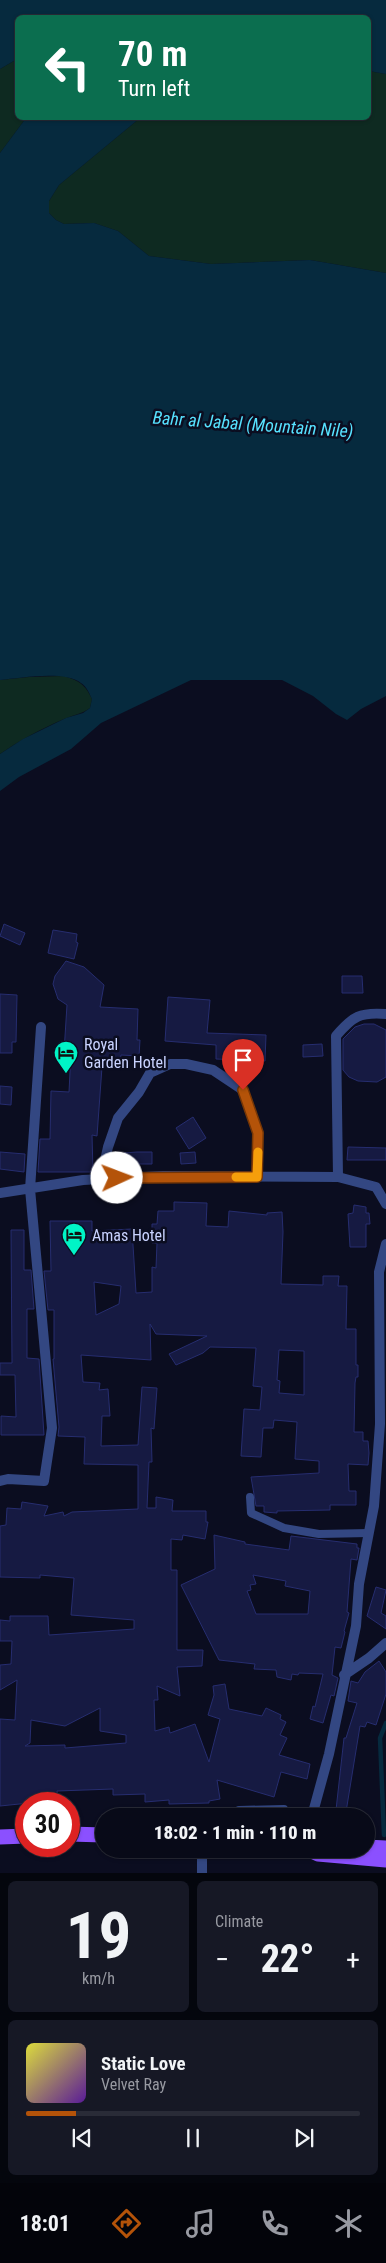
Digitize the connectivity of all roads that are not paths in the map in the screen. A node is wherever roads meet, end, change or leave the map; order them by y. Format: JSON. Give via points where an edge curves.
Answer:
{"nodes":[{"id":1,"x":386,"y":1014,"type":"edge"},
{"id":2,"x":41,"y":1027,"type":"dead end"},
{"id":3,"x":338,"y":1176,"type":"junction"},
{"id":4,"x":257,"y":1177,"type":"junction"},
{"id":5,"x":101,"y":1178,"type":"junction"},
{"id":6,"x":30,"y":1189,"type":"junction"},
{"id":7,"x":0,"y":1193,"type":"edge"},
{"id":8,"x":386,"y":1204,"type":"edge"},
{"id":9,"x":386,"y":1244,"type":"edge"},
{"id":10,"x":0,"y":1481,"type":"edge"},
{"id":11,"x":250,"y":1497,"type":"dead end"},
{"id":12,"x":369,"y":1533,"type":"junction"},
{"id":13,"x":386,"y":1643,"type":"edge"},
{"id":14,"x":344,"y":1675,"type":"junction"},
{"id":15,"x":314,"y":1808,"type":"edge"},
{"id":16,"x":80,"y":1834,"type":"edge"},
{"id":17,"x":95,"y":1835,"type":"edge"},
{"id":18,"x":15,"y":1836,"type":"edge"},
{"id":19,"x":0,"y":1837,"type":"edge"},
{"id":20,"x":202,"y":1858,"type":"edge"},
{"id":21,"x":363,"y":1858,"type":"edge"},
{"id":22,"x":386,"y":1860,"type":"edge"},
{"id":23,"x":202,"y":1873,"type":"edge"}],
"edges":[{"from":1,"to":3,"type":"street","via":[[366,1012],[349,1020],[336,1036]]},
{"from":2,"to":6,"type":"street"},
{"from":3,"to":4,"type":"street"},
{"from":3,"to":8,"type":"street","via":[[376,1187]]},
{"from":4,"to":5,"type":"street"},
{"from":4,"to":5,"type":"street","via":[[258,1133],[243,1090],[212,1070],[170,1064],[150,1073],[118,1118]]},
{"from":5,"to":6,"type":"street"},
{"from":6,"to":7,"type":"street"},
{"from":6,"to":10,"type":"street","via":[[52,1428],[44,1480]]},
{"from":9,"to":12,"type":"street","via":[[379,1272],[380,1424]]},
{"from":11,"to":12,"type":"lane","via":[[252,1513],[284,1528],[319,1534]]},
{"from":12,"to":14,"type":"street","via":[[359,1584],[356,1626]]},
{"from":13,"to":14,"type":"street"},
{"from":14,"to":15,"type":"street","via":[[329,1754]]},
{"from":16,"to":17,"type":"main road"},
{"from":18,"to":19,"type":"main road"},
{"from":20,"to":23,"type":"street"},
{"from":21,"to":22,"type":"main road"}]}
